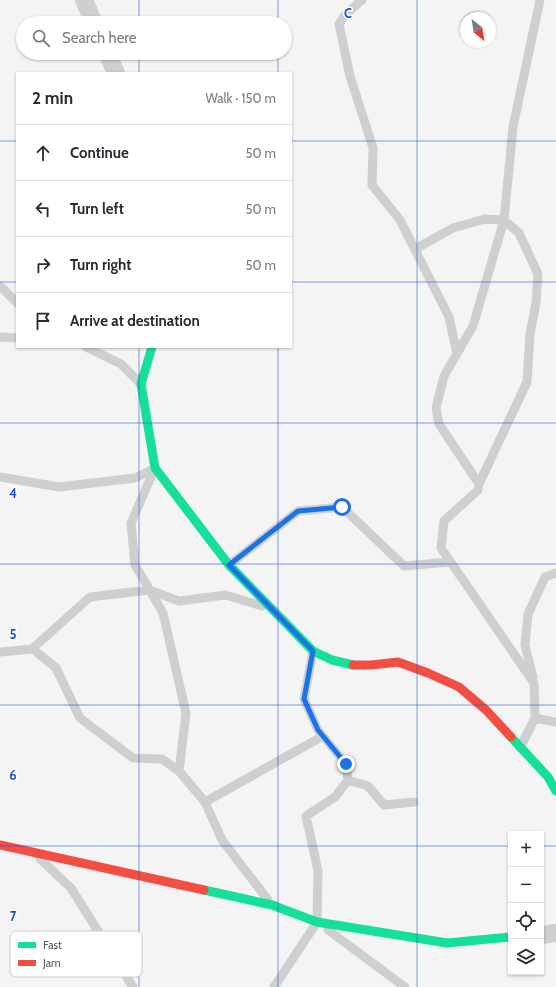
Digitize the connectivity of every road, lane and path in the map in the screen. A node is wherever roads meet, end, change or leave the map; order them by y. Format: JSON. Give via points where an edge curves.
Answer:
{"nodes":[{"id":1,"x":84,"y":0,"type":"edge"},
{"id":2,"x":362,"y":0,"type":"edge"},
{"id":3,"x":540,"y":0,"type":"edge"},
{"id":4,"x":91,"y":16,"type":"edge"},
{"id":5,"x":110,"y":60,"type":"edge"},
{"id":6,"x":116,"y":72,"type":"edge"},
{"id":7,"x":504,"y":220,"type":"junction"},
{"id":8,"x":415,"y":249,"type":"junction"},
{"id":9,"x":0,"y":286,"type":"edge"},
{"id":10,"x":16,"y":302,"type":"edge"},
{"id":11,"x":0,"y":337,"type":"edge"},
{"id":12,"x":16,"y":338,"type":"edge"},
{"id":13,"x":88,"y":348,"type":"edge"},
{"id":14,"x":152,"y":348,"type":"edge"},
{"id":15,"x":457,"y":354,"type":"junction"},
{"id":16,"x":141,"y":384,"type":"junction"},
{"id":17,"x":155,"y":468,"type":"junction"},
{"id":18,"x":0,"y":477,"type":"edge"},
{"id":19,"x":479,"y":484,"type":"junction"},
{"id":20,"x":450,"y":562,"type":"junction"},
{"id":21,"x":229,"y":565,"type":"junction"},
{"id":22,"x":556,"y":573,"type":"edge"},
{"id":23,"x":149,"y":590,"type":"junction"},
{"id":24,"x":273,"y":609,"type":"junction"},
{"id":25,"x":32,"y":649,"type":"junction"},
{"id":26,"x":313,"y":651,"type":"junction"},
{"id":27,"x":0,"y":652,"type":"edge"},
{"id":28,"x":534,"y":683,"type":"junction"},
{"id":29,"x":535,"y":718,"type":"junction"},
{"id":30,"x":556,"y":722,"type":"edge"},
{"id":31,"x":323,"y":736,"type":"junction"},
{"id":32,"x":520,"y":748,"type":"junction"},
{"id":33,"x":179,"y":771,"type":"junction"},
{"id":34,"x":348,"y":780,"type":"junction"},
{"id":35,"x":556,"y":791,"type":"edge"},
{"id":36,"x":205,"y":802,"type":"junction"},
{"id":37,"x":414,"y":802,"type":"dead end"},
{"id":38,"x":0,"y":845,"type":"edge"},
{"id":39,"x":32,"y":852,"type":"junction"},
{"id":40,"x":272,"y":905,"type":"junction"},
{"id":41,"x":317,"y":922,"type":"junction"},
{"id":42,"x":98,"y":931,"type":"edge"},
{"id":43,"x":556,"y":933,"type":"edge"},
{"id":44,"x":544,"y":934,"type":"edge"},
{"id":45,"x":508,"y":937,"type":"edge"},
{"id":46,"x":127,"y":977,"type":"edge"},
{"id":47,"x":133,"y":987,"type":"edge"},
{"id":48,"x":274,"y":987,"type":"edge"},
{"id":49,"x":405,"y":987,"type":"edge"}],
"edges":[{"from":1,"to":4,"type":"street"},
{"from":2,"to":8,"type":"lane","via":[[339,24],[350,76],[372,148],[372,186],[400,220]]},
{"from":3,"to":7,"type":"lane","via":[[514,127]]},
{"from":5,"to":6,"type":"street"},
{"from":7,"to":8,"type":"lane","via":[[485,219],[453,228]]},
{"from":7,"to":15,"type":"lane","via":[[474,326]]},
{"from":7,"to":19,"type":"lane","via":[[519,233],[538,274],[536,303],[530,334],[527,382]]},
{"from":8,"to":15,"type":"lane","via":[[449,316]]},
{"from":9,"to":10,"type":"lane"},
{"from":11,"to":12,"type":"lane"},
{"from":13,"to":16,"type":"lane","via":[[121,364]]},
{"from":14,"to":16,"type":"street"},
{"from":15,"to":19,"type":"lane","via":[[444,376],[436,408],[439,424]]},
{"from":16,"to":17,"type":"street"},
{"from":17,"to":18,"type":"lane","via":[[135,478],[59,487]]},
{"from":17,"to":21,"type":"street"},
{"from":17,"to":23,"type":"lane","via":[[131,523],[135,565]]},
{"from":19,"to":20,"type":"lane","via":[[478,490],[444,520],[441,548]]},
{"from":20,"to":21,"type":"lane","via":[[404,566],[342,507],[298,511]]},
{"from":20,"to":28,"type":"lane"},
{"from":21,"to":24,"type":"street"},
{"from":22,"to":28,"type":"lane","via":[[545,578],[528,614],[524,645]]},
{"from":23,"to":24,"type":"lane","via":[[178,601],[226,595]]},
{"from":23,"to":25,"type":"lane","via":[[90,597]]},
{"from":23,"to":33,"type":"lane","via":[[163,613],[186,713]]},
{"from":24,"to":26,"type":"street"},
{"from":25,"to":27,"type":"lane"},
{"from":25,"to":33,"type":"lane","via":[[56,668],[80,718],[133,758],[162,759]]},
{"from":26,"to":31,"type":"lane","via":[[304,699]]},
{"from":26,"to":32,"type":"street","via":[[352,666],[398,662],[428,672],[459,688],[486,710]]},
{"from":28,"to":29,"type":"lane"},
{"from":29,"to":30,"type":"lane"},
{"from":29,"to":32,"type":"lane"},
{"from":31,"to":34,"type":"lane","via":[[346,764]]},
{"from":31,"to":36,"type":"lane"},
{"from":32,"to":35,"type":"street","via":[[548,777]]},
{"from":33,"to":36,"type":"lane"},
{"from":34,"to":37,"type":"lane","via":[[368,786],[384,806]]},
{"from":34,"to":41,"type":"lane","via":[[335,797],[306,816],[318,871]]},
{"from":36,"to":40,"type":"lane","via":[[222,840]]},
{"from":38,"to":39,"type":"street"},
{"from":39,"to":40,"type":"street"},
{"from":39,"to":42,"type":"lane","via":[[71,888]]},
{"from":40,"to":41,"type":"street"},
{"from":41,"to":45,"type":"street","via":[[447,943]]},
{"from":41,"to":48,"type":"lane"},
{"from":41,"to":49,"type":"lane"},
{"from":43,"to":44,"type":"street"},
{"from":46,"to":47,"type":"lane"}]}
